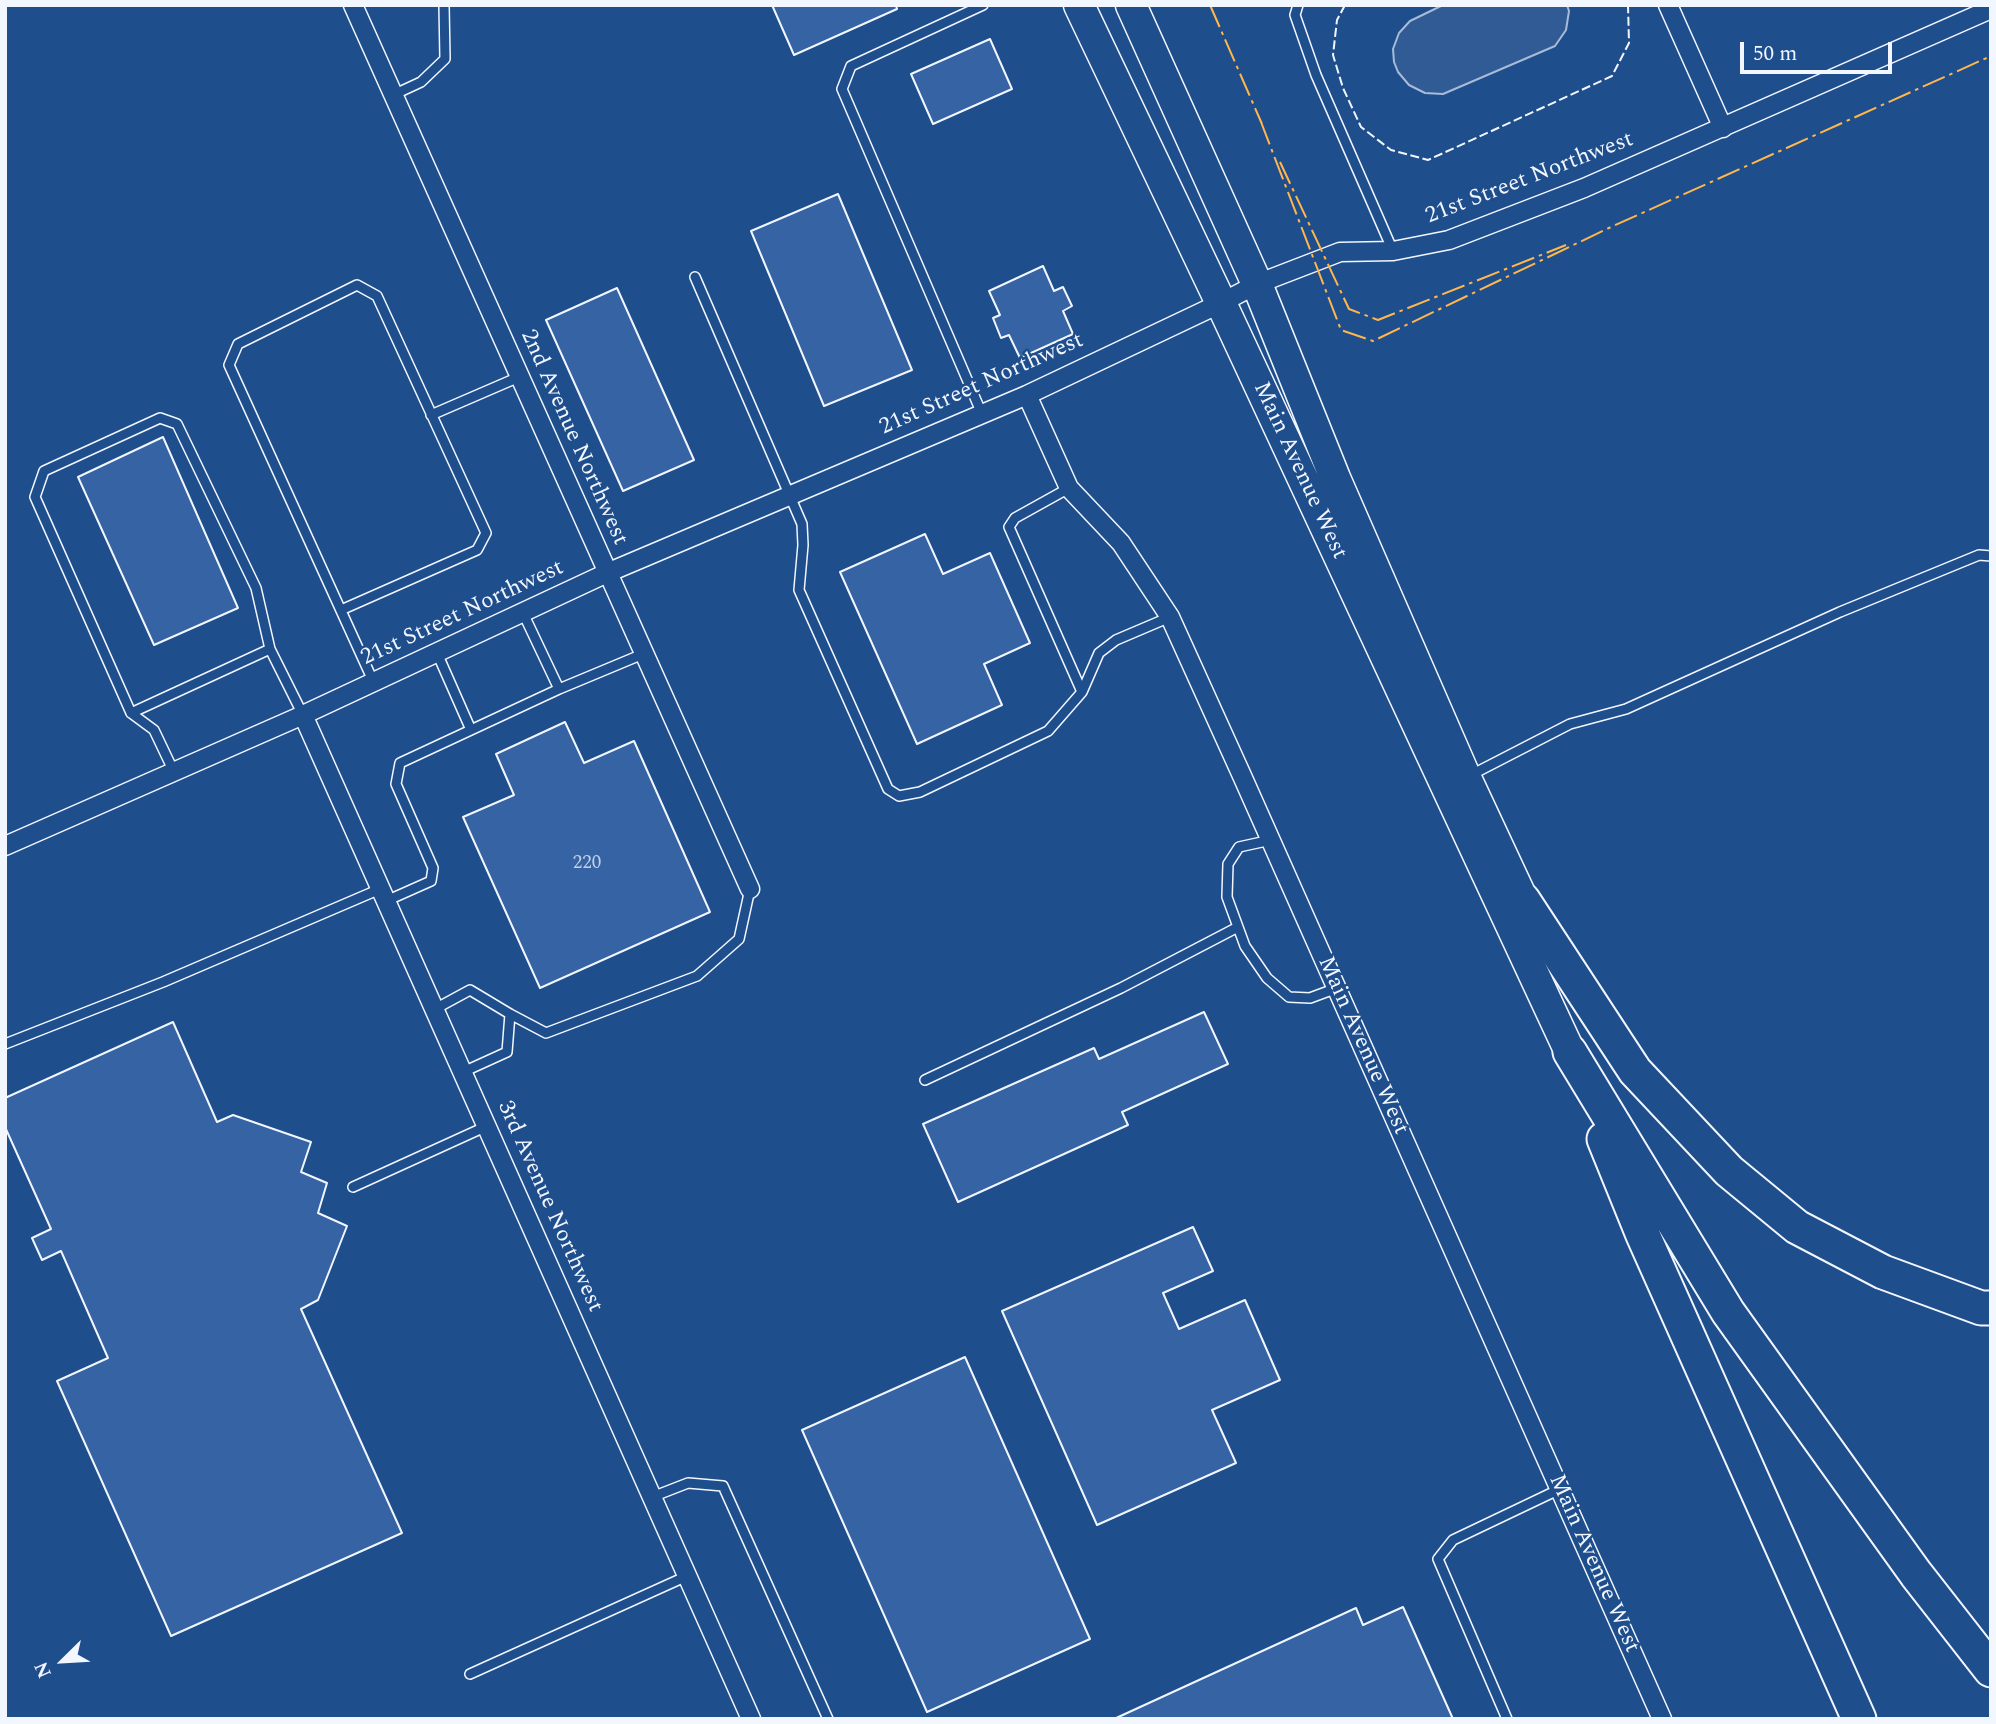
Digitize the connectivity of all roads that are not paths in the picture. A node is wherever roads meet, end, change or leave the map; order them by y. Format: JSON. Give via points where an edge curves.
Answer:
{"nodes":[{"id":1,"x":354,"y":5,"type":"edge"},
{"id":2,"x":444,"y":5,"type":"edge"},
{"id":3,"x":983,"y":5,"type":"edge"},
{"id":4,"x":1079,"y":5,"type":"edge"},
{"id":5,"x":1131,"y":5,"type":"edge"},
{"id":6,"x":1298,"y":5,"type":"edge"},
{"id":7,"x":1668,"y":5,"type":"edge"},
{"id":8,"x":1991,"y":9,"type":"edge"},
{"id":9,"x":393,"y":95,"type":"junction"},
{"id":10,"x":1723,"y":128,"type":"junction"},
{"id":11,"x":1393,"y":251,"type":"junction"},
{"id":12,"x":695,"y":277,"type":"dead end"},
{"id":13,"x":1257,"y":284,"type":"junction"},
{"id":14,"x":1222,"y":303,"type":"junction"},
{"id":15,"x":519,"y":377,"type":"junction"},
{"id":16,"x":1027,"y":395,"type":"junction"},
{"id":17,"x":982,"y":414,"type":"junction"},
{"id":18,"x":431,"y":415,"type":"junction"},
{"id":19,"x":1069,"y":488,"type":"junction"},
{"id":20,"x":791,"y":495,"type":"junction"},
{"id":21,"x":1991,"y":556,"type":"edge"},
{"id":22,"x":607,"y":573,"type":"junction"},
{"id":23,"x":341,"y":610,"type":"junction"},
{"id":24,"x":523,"y":613,"type":"junction"},
{"id":25,"x":1170,"y":617,"type":"junction"},
{"id":26,"x":270,"y":649,"type":"junction"},
{"id":27,"x":437,"y":653,"type":"junction"},
{"id":28,"x":643,"y":654,"type":"junction"},
{"id":29,"x":374,"y":683,"type":"junction"},
{"id":30,"x":559,"y":689,"type":"junction"},
{"id":31,"x":1082,"y":692,"type":"junction"},
{"id":32,"x":131,"y":713,"type":"junction"},
{"id":33,"x":303,"y":715,"type":"junction"},
{"id":34,"x":471,"y":730,"type":"junction"},
{"id":35,"x":174,"y":772,"type":"junction"},
{"id":36,"x":1466,"y":778,"type":"junction"},
{"id":37,"x":1271,"y":840,"type":"junction"},
{"id":38,"x":5,"y":846,"type":"edge"},
{"id":39,"x":750,"y":889,"type":"joint"},
{"id":40,"x":383,"y":895,"type":"junction"},
{"id":41,"x":1522,"y":900,"type":"junction"},
{"id":42,"x":1238,"y":927,"type":"junction"},
{"id":43,"x":1337,"y":988,"type":"junction"},
{"id":44,"x":435,"y":1009,"type":"junction"},
{"id":45,"x":510,"y":1014,"type":"junction"},
{"id":46,"x":5,"y":1044,"type":"edge"},
{"id":47,"x":1570,"y":1052,"type":"junction"},
{"id":48,"x":463,"y":1072,"type":"junction"},
{"id":49,"x":925,"y":1080,"type":"dead end"},
{"id":50,"x":487,"y":1126,"type":"junction"},
{"id":51,"x":353,"y":1187,"type":"dead end"},
{"id":52,"x":1991,"y":1308,"type":"edge"},
{"id":53,"x":1728,"y":1312,"type":"junction"},
{"id":54,"x":1560,"y":1489,"type":"junction"},
{"id":55,"x":652,"y":1497,"type":"junction"},
{"id":56,"x":687,"y":1576,"type":"junction"},
{"id":57,"x":1991,"y":1670,"type":"edge"},
{"id":58,"x":470,"y":1674,"type":"dead end"},
{"id":59,"x":751,"y":1719,"type":"edge"},
{"id":60,"x":828,"y":1719,"type":"edge"},
{"id":61,"x":1507,"y":1719,"type":"edge"},
{"id":62,"x":1662,"y":1719,"type":"edge"},
{"id":63,"x":1859,"y":1719,"type":"edge"}],
"edges":[{"from":1,"to":9,"type":"street","name":"2nd Avenue Northwest"},
{"from":2,"to":9,"type":"lane","via":[[445,60],[421,82]]},
{"from":3,"to":17,"type":"lane","via":[[851,66],[842,89]]},
{"from":4,"to":14,"type":"main road","name":"Main Avenue West"},
{"from":5,"to":13,"type":"main road","name":"Main Avenue West"},
{"from":6,"to":11,"type":"lane","via":[[1295,15],[1316,75]]},
{"from":7,"to":10,"type":"street"},
{"from":8,"to":10,"type":"street","name":"21st Street Northwest"},
{"from":9,"to":15,"type":"street","name":"2nd Avenue Northwest"},
{"from":10,"to":11,"type":"street","name":"21st Street Northwest","via":[[1449,240]]},
{"from":11,"to":13,"type":"street","name":"21st Street Northwest","via":[[1340,252]]},
{"from":12,"to":20,"type":"lane"},
{"from":13,"to":14,"type":"street","name":"21st Street Northwest"},
{"from":13,"to":36,"type":"main road","name":"Main Avenue West","via":[[1335,478]]},
{"from":14,"to":16,"type":"street","name":"21st Street Northwest"},
{"from":14,"to":47,"type":"main road","name":"Main Avenue West"},
{"from":15,"to":18,"type":"lane"},
{"from":15,"to":22,"type":"street","name":"2nd Avenue Northwest"},
{"from":16,"to":17,"type":"street","name":"21st Street Northwest"},
{"from":16,"to":19,"type":"street","name":"Main Avenue West"},
{"from":17,"to":20,"type":"street","name":"21st Street Northwest"},
{"from":18,"to":23,"type":"lane","via":[[486,533],[477,550]]},
{"from":18,"to":23,"type":"lane","via":[[377,296],[357,285],[238,344],[229,365]]},
{"from":19,"to":25,"type":"street","name":"Main Avenue West","via":[[1121,543]]},
{"from":19,"to":31,"type":"lane","via":[[1024,512],[1009,527]]},
{"from":20,"to":22,"type":"street","name":"21st Street Northwest"},
{"from":20,"to":31,"type":"lane","via":[[802,524],[799,590],[888,789],[899,796],[920,792],[1048,731]]},
{"from":21,"to":36,"type":"lane","via":[[1979,555],[1840,612],[1626,709],[1570,724]]},
{"from":22,"to":24,"type":"street","name":"21st Street Northwest"},
{"from":22,"to":28,"type":"street","name":"2nd Avenue Northwest"},
{"from":23,"to":29,"type":"lane"},
{"from":24,"to":27,"type":"street","name":"21st Street Northwest"},
{"from":24,"to":30,"type":"lane"},
{"from":25,"to":31,"type":"lane","via":[[1116,640],[1099,653]]},
{"from":25,"to":37,"type":"street","name":"Main Avenue West"},
{"from":26,"to":32,"type":"lane"},
{"from":26,"to":32,"type":"lane","via":[[256,588],[177,424],[160,418],[44,471],[35,497]]},
{"from":26,"to":33,"type":"lane"},
{"from":27,"to":29,"type":"street","name":"21st Street Northwest"},
{"from":27,"to":34,"type":"lane"},
{"from":28,"to":30,"type":"lane"},
{"from":28,"to":39,"type":"street","name":"2nd Avenue Northwest"},
{"from":29,"to":33,"type":"street","name":"21st Street Northwest"},
{"from":30,"to":34,"type":"lane"},
{"from":32,"to":35,"type":"lane","via":[[154,730]]},
{"from":33,"to":35,"type":"street","name":"21st Street Northwest"},
{"from":33,"to":40,"type":"street","name":"3rd Avenue Northwest"},
{"from":34,"to":40,"type":"lane","via":[[400,763],[396,784],[433,868],[431,881]]},
{"from":35,"to":38,"type":"street","name":"21st Street Northwest"},
{"from":36,"to":41,"type":"main road","name":"Main Avenue West"},
{"from":37,"to":42,"type":"lane","via":[[1239,847],[1228,864],[1227,897]]},
{"from":37,"to":43,"type":"street","name":"Main Avenue West"},
{"from":39,"to":45,"type":"lane","via":[[739,939],[698,976],[546,1033]]},
{"from":40,"to":44,"type":"street","name":"3rd Avenue Northwest"},
{"from":40,"to":46,"type":"lane"},
{"from":41,"to":52,"type":"highway","via":[[1635,1070],[1729,1171],[1797,1227],[1882,1272]]},
{"from":41,"to":53,"type":"highway"},
{"from":42,"to":43,"type":"lane","via":[[1267,978],[1289,997],[1310,998]]},
{"from":42,"to":49,"type":"lane"},
{"from":43,"to":54,"type":"street","name":"Main Avenue West"},
{"from":44,"to":45,"type":"lane","via":[[470,990]]},
{"from":44,"to":48,"type":"street","name":"3rd Avenue Northwest"},
{"from":45,"to":48,"type":"lane","via":[[507,1052]]},
{"from":47,"to":53,"type":"highway"},
{"from":47,"to":63,"type":"highway","via":[[1643,1235]]},
{"from":48,"to":50,"type":"street","name":"3rd Avenue Northwest"},
{"from":50,"to":51,"type":"lane"},
{"from":50,"to":55,"type":"street","name":"3rd Avenue Northwest"},
{"from":53,"to":57,"type":"highway","via":[[1916,1574]]},
{"from":54,"to":61,"type":"lane","via":[[1453,1540],[1438,1559]]},
{"from":54,"to":62,"type":"street","name":"Main Avenue West"},
{"from":55,"to":56,"type":"street","name":"3rd Avenue Northwest"},
{"from":55,"to":60,"type":"lane","via":[[688,1483],[723,1486]]},
{"from":56,"to":58,"type":"lane"},
{"from":56,"to":59,"type":"street","name":"3rd Avenue Northwest"}]}
